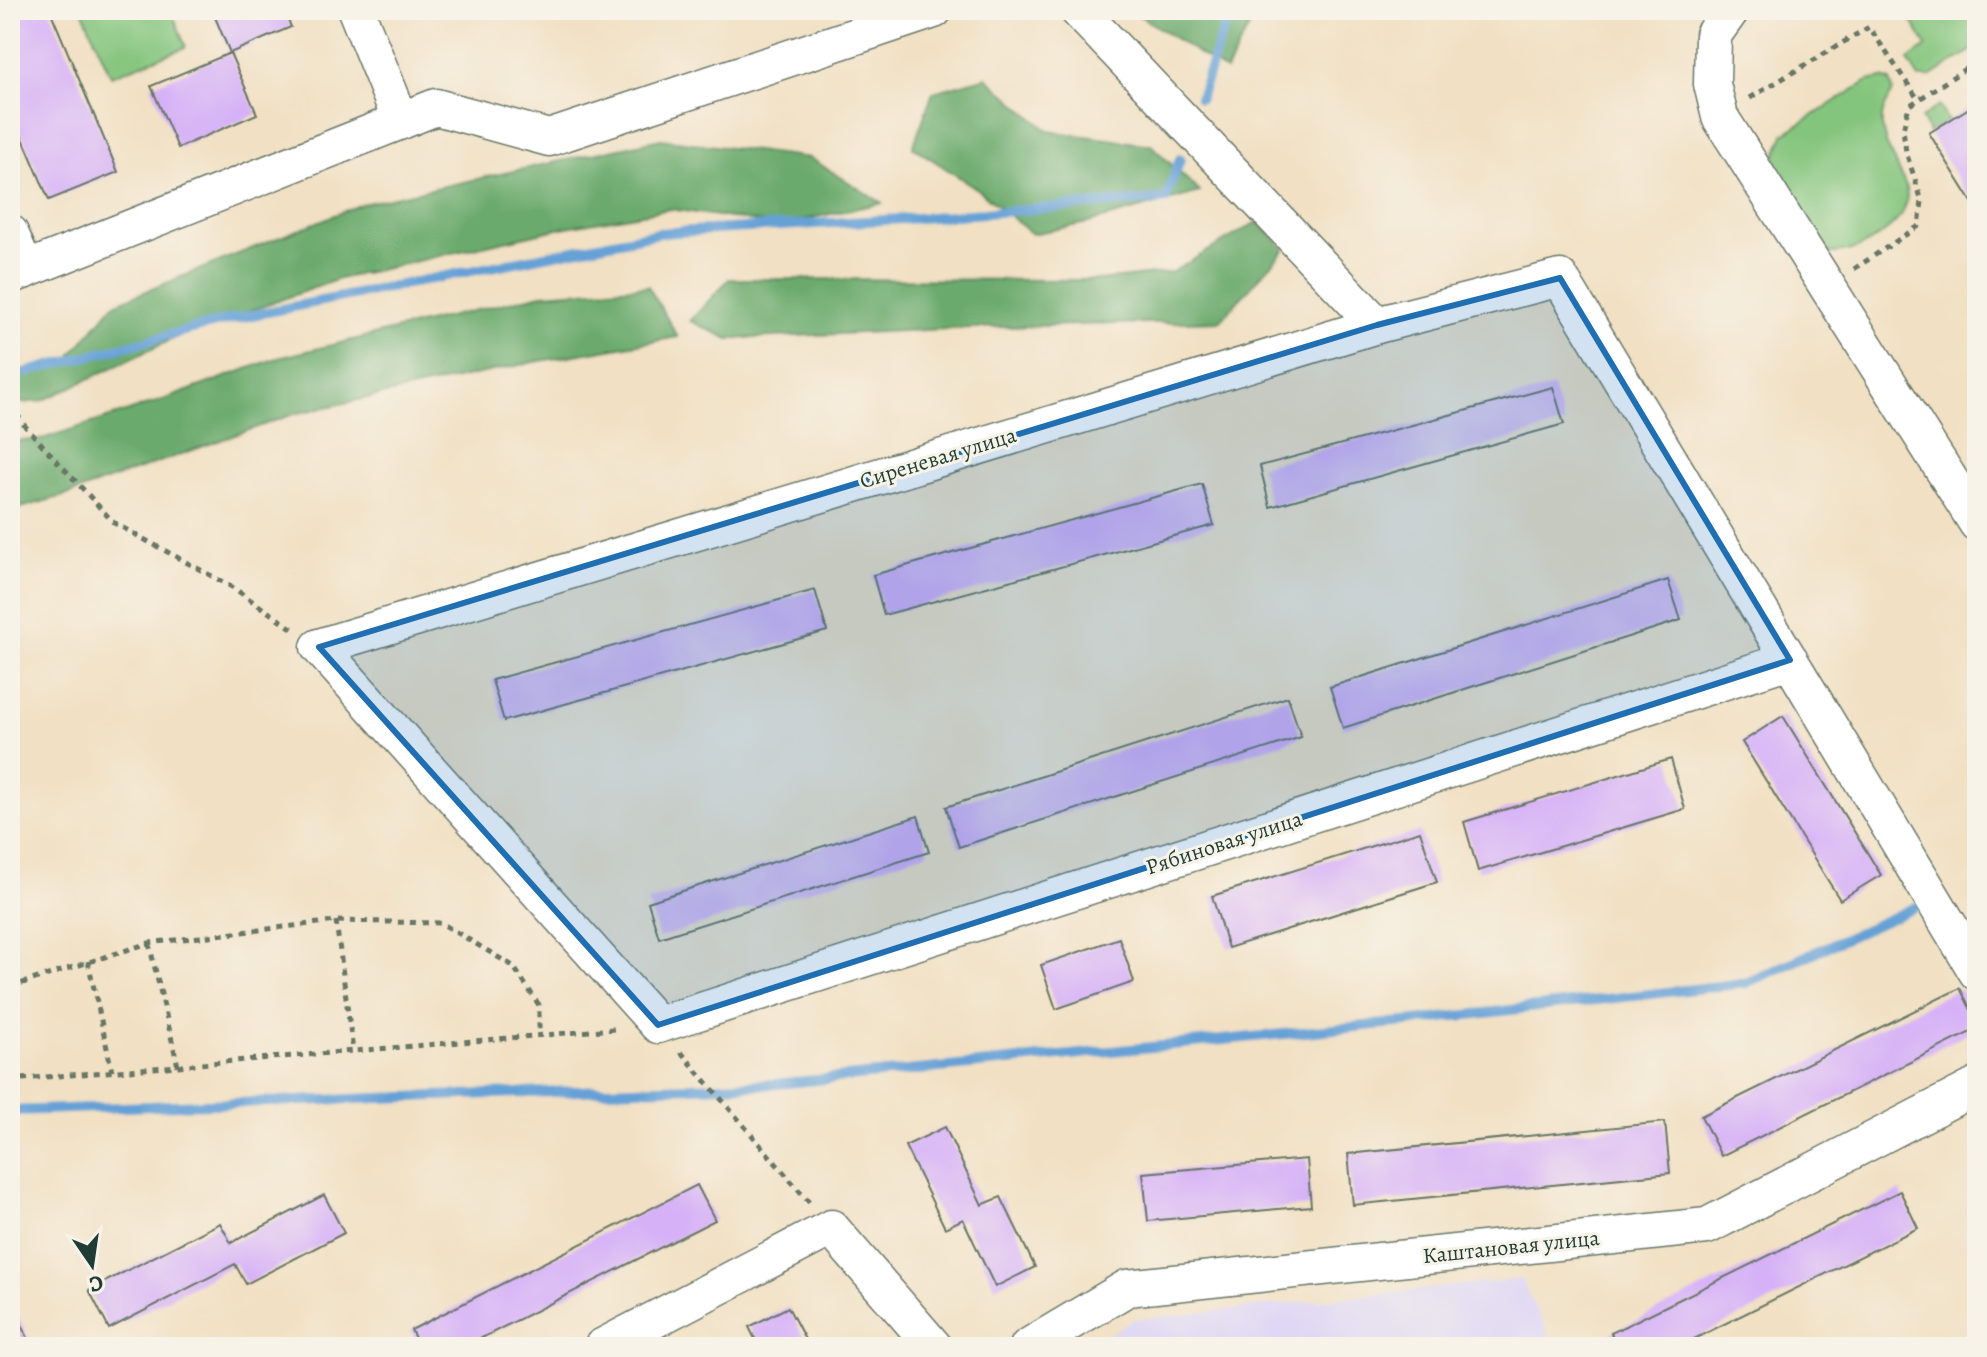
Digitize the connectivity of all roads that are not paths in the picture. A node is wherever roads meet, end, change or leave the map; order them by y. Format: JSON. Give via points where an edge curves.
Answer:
{"nodes":[{"id":1,"x":356,"y":10,"type":"edge"},
{"id":2,"x":934,"y":10,"type":"edge"},
{"id":3,"x":1078,"y":10,"type":"edge"},
{"id":4,"x":1731,"y":10,"type":"edge"},
{"id":5,"x":401,"y":121,"type":"junction"},
{"id":6,"x":10,"y":233,"type":"edge"},
{"id":7,"x":18,"y":273,"type":"edge"},
{"id":8,"x":1377,"y":325,"type":"junction"},
{"id":9,"x":1977,"y":523,"type":"edge"},
{"id":10,"x":1790,"y":660,"type":"junction"},
{"id":11,"x":1977,"y":972,"type":"edge"},
{"id":12,"x":658,"y":1025,"type":"joint"},
{"id":13,"x":1977,"y":1086,"type":"edge"},
{"id":14,"x":602,"y":1347,"type":"edge"},
{"id":15,"x":934,"y":1347,"type":"edge"},
{"id":16,"x":1028,"y":1347,"type":"edge"}],
"edges":[{"from":1,"to":5,"type":"street"},
{"from":2,"to":5,"type":"street","via":[[549,138],[436,107]]},
{"from":3,"to":8,"type":"street"},
{"from":4,"to":9,"type":"street","via":[[1713,35],[1712,84],[1720,117]]},
{"from":5,"to":7,"type":"street"},
{"from":6,"to":7,"type":"street"},
{"from":8,"to":10,"type":"street","name":"Сиреневая улица","via":[[1560,278]]},
{"from":8,"to":12,"type":"street","name":"Сиреневая улица","via":[[319,647]]},
{"from":10,"to":11,"type":"street"},
{"from":10,"to":12,"type":"street","name":"Рябиновая улица"},
{"from":13,"to":16,"type":"street","name":"Каштановая улица","via":[[1707,1226],[1127,1288]]},
{"from":14,"to":15,"type":"street","via":[[831,1228]]}]}
